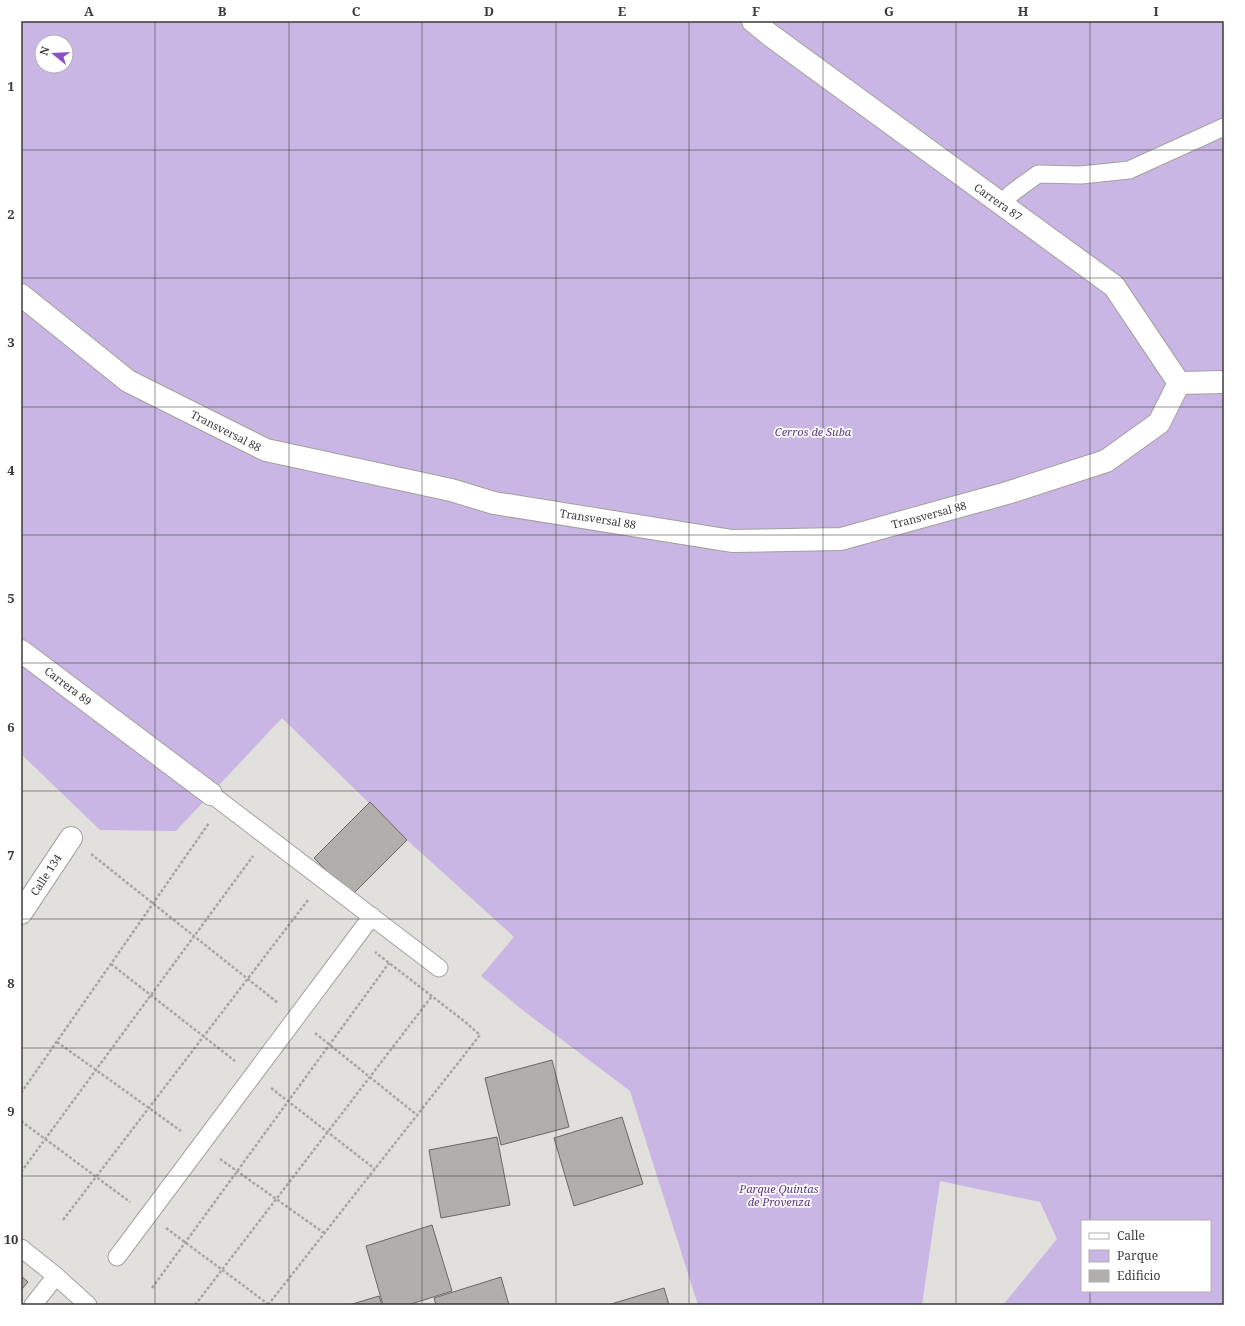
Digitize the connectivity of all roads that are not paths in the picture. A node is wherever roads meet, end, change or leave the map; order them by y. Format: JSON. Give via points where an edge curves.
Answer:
{"nodes":[{"id":1,"x":753,"y":21,"type":"edge"},
{"id":2,"x":1224,"y":127,"type":"edge"},
{"id":3,"x":1001,"y":204,"type":"junction"},
{"id":4,"x":21,"y":295,"type":"edge"},
{"id":5,"x":1224,"y":382,"type":"edge"},
{"id":6,"x":1179,"y":383,"type":"junction"},
{"id":7,"x":21,"y":651,"type":"edge"},
{"id":8,"x":217,"y":798,"type":"joint"},
{"id":9,"x":71,"y":838,"type":"road end"},
{"id":10,"x":21,"y":913,"type":"edge"},
{"id":11,"x":372,"y":916,"type":"junction"},
{"id":12,"x":439,"y":968,"type":"dead end"},
{"id":13,"x":21,"y":1248,"type":"edge"},
{"id":14,"x":117,"y":1257,"type":"dead end"},
{"id":15,"x":56,"y":1276,"type":"junction"},
{"id":16,"x":33,"y":1305,"type":"edge"},
{"id":17,"x":88,"y":1305,"type":"edge"}],
"edges":[{"from":1,"to":3,"type":"street","name":"Carrera 87"},
{"from":2,"to":3,"type":"lane","via":[[1129,170],[1081,175],[1038,174],[1012,192]]},
{"from":3,"to":6,"type":"street","name":"Carrera 87","via":[[1114,286]]},
{"from":4,"to":6,"type":"street","name":"Transversal 88","via":[[128,381],[266,450],[451,490],[494,503],[732,540],[841,539],[1008,494],[1106,461],[1159,423]]},
{"from":5,"to":6,"type":"street"},
{"from":7,"to":8,"type":"street","name":"Carrera 89"},
{"from":8,"to":11,"type":"lane"},
{"from":9,"to":10,"type":"street","name":"Calle 134"},
{"from":11,"to":12,"type":"lane"},
{"from":11,"to":14,"type":"lane"},
{"from":13,"to":15,"type":"lane"},
{"from":15,"to":16,"type":"lane"},
{"from":15,"to":17,"type":"lane"}]}
